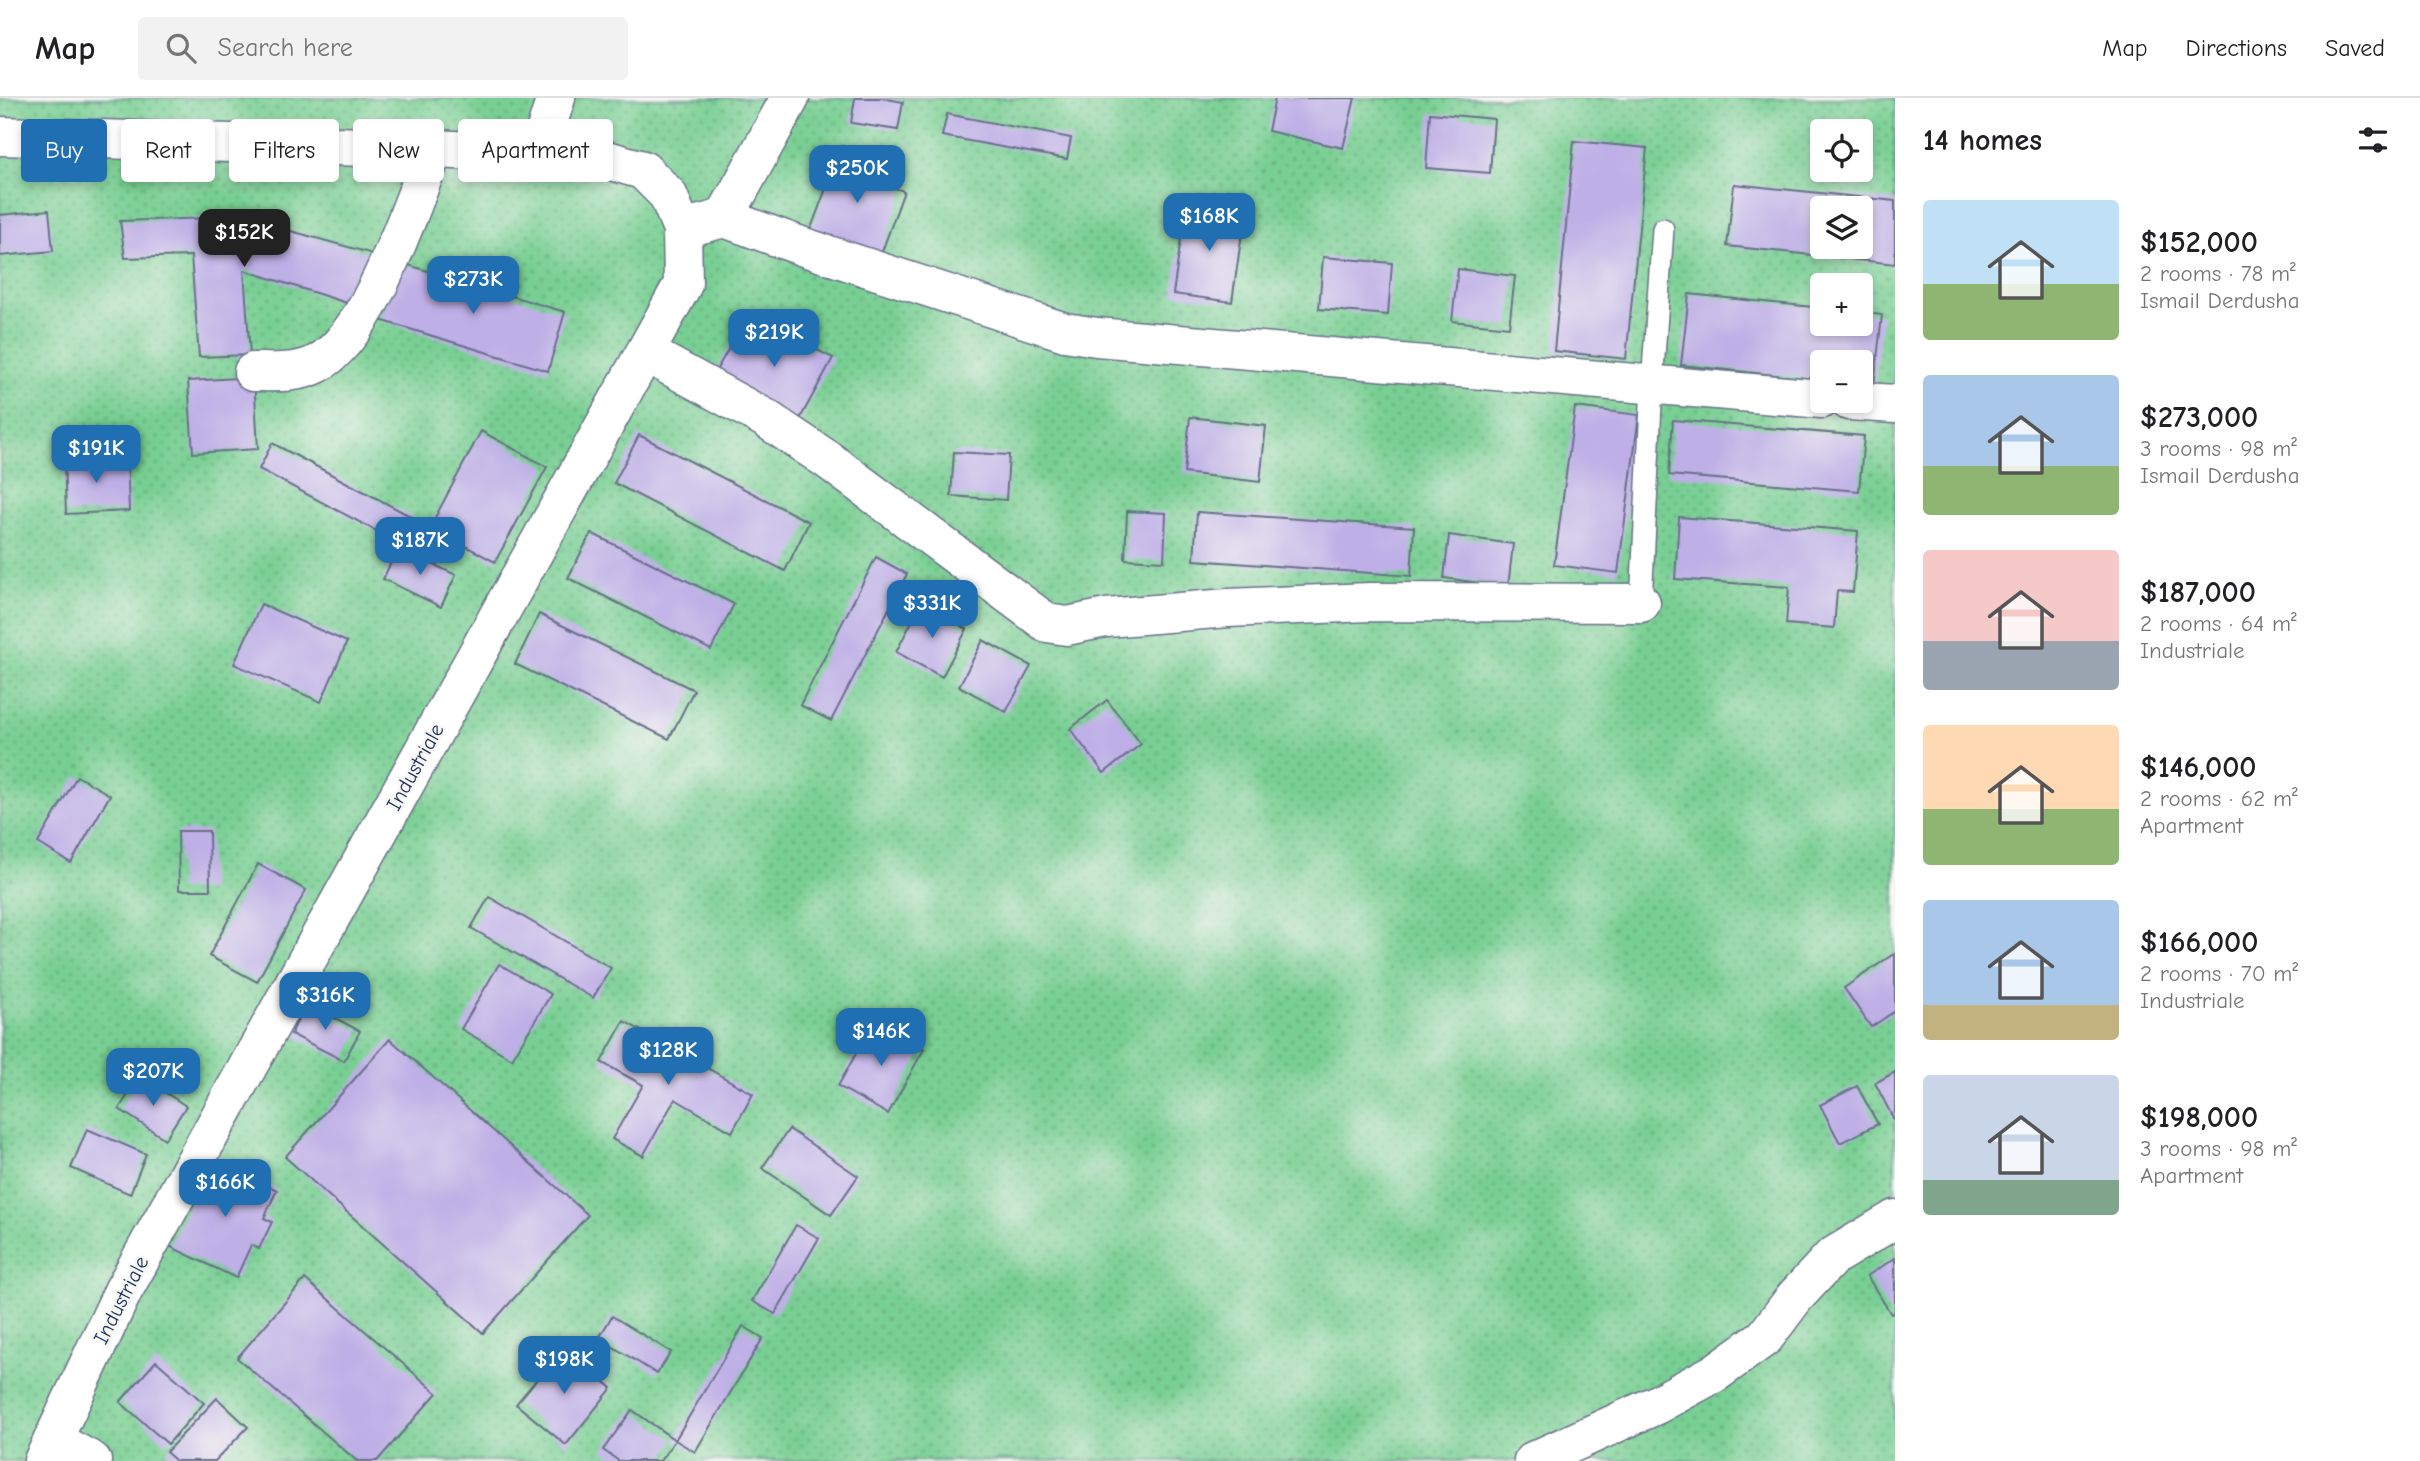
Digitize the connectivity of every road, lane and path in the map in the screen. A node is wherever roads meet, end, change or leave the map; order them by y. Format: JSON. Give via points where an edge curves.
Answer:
{"nodes":[{"id":1,"x":556,"y":98,"type":"edge"},
{"id":2,"x":790,"y":98,"type":"edge"},
{"id":3,"x":549,"y":119,"type":"edge"},
{"id":4,"x":0,"y":136,"type":"edge"},
{"id":5,"x":353,"y":147,"type":"edge"},
{"id":6,"x":613,"y":162,"type":"edge"},
{"id":7,"x":421,"y":182,"type":"edge"},
{"id":8,"x":724,"y":218,"type":"junction"},
{"id":9,"x":682,"y":229,"type":"junction"},
{"id":10,"x":1663,"y":229,"type":"dead end"},
{"id":11,"x":646,"y":353,"type":"junction"},
{"id":12,"x":253,"y":372,"type":"dead end"},
{"id":13,"x":1652,"y":385,"type":"junction"},
{"id":14,"x":1810,"y":398,"type":"edge"},
{"id":15,"x":1873,"y":403,"type":"edge"},
{"id":16,"x":1895,"y":404,"type":"edge"},
{"id":17,"x":1641,"y":603,"type":"joint"},
{"id":18,"x":1895,"y":1219,"type":"edge"},
{"id":19,"x":48,"y":1451,"type":"edge"},
{"id":20,"x":92,"y":1461,"type":"edge"},
{"id":21,"x":1533,"y":1461,"type":"edge"}],
"edges":[{"from":1,"to":3,"type":"street"},
{"from":2,"to":8,"type":"street"},
{"from":4,"to":5,"type":"street"},
{"from":6,"to":9,"type":"street","via":[[643,170],[668,195]]},
{"from":7,"to":12,"type":"street","via":[[384,273],[364,313],[340,345],[317,364],[285,372]]},
{"from":8,"to":9,"type":"street"},
{"from":8,"to":13,"type":"street","via":[[1065,332]]},
{"from":9,"to":11,"type":"street","name":"Industriale","via":[[683,284]]},
{"from":10,"to":13,"type":"lane"},
{"from":11,"to":17,"type":"street","via":[[753,411],[828,460],[1047,623],[1067,626],[1214,609],[1370,602]]},
{"from":11,"to":19,"type":"street","name":"Industriale","via":[[123,1291]]},
{"from":13,"to":14,"type":"street"},
{"from":13,"to":17,"type":"lane"},
{"from":15,"to":16,"type":"street"},
{"from":18,"to":21,"type":"street","via":[[1832,1257],[1765,1337],[1715,1373]]},
{"from":19,"to":20,"type":"street"}]}
